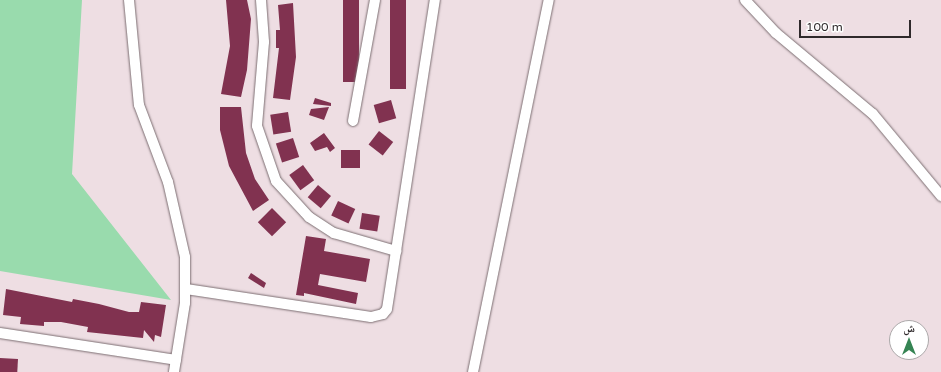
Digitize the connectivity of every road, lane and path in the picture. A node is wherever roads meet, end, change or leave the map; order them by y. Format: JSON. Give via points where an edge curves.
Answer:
{"nodes":[{"id":1,"x":129,"y":0,"type":"edge"},
{"id":2,"x":261,"y":0,"type":"edge"},
{"id":3,"x":374,"y":0,"type":"edge"},
{"id":4,"x":436,"y":0,"type":"edge"},
{"id":5,"x":549,"y":0,"type":"edge"},
{"id":6,"x":745,"y":0,"type":"edge"},
{"id":7,"x":353,"y":121,"type":"dead end"},
{"id":8,"x":941,"y":196,"type":"edge"},
{"id":9,"x":396,"y":250,"type":"junction"},
{"id":10,"x":186,"y":289,"type":"junction"},
{"id":11,"x":0,"y":333,"type":"edge"},
{"id":12,"x":176,"y":360,"type":"junction"},
{"id":13,"x":174,"y":372,"type":"edge"},
{"id":14,"x":474,"y":372,"type":"edge"}],
"edges":[{"from":1,"to":10,"type":"street","via":[[139,105],[174,203],[185,257]]},
{"from":2,"to":9,"type":"street","via":[[264,42],[257,126],[276,181],[309,217],[334,233]]},
{"from":3,"to":7,"type":"street"},
{"from":4,"to":9,"type":"street"},
{"from":5,"to":14,"type":"street"},
{"from":6,"to":8,"type":"street","via":[[776,33],[873,114]]},
{"from":9,"to":10,"type":"street","via":[[386,309],[377,317]]},
{"from":10,"to":12,"type":"street"},
{"from":11,"to":12,"type":"street"},
{"from":12,"to":13,"type":"street"}]}
